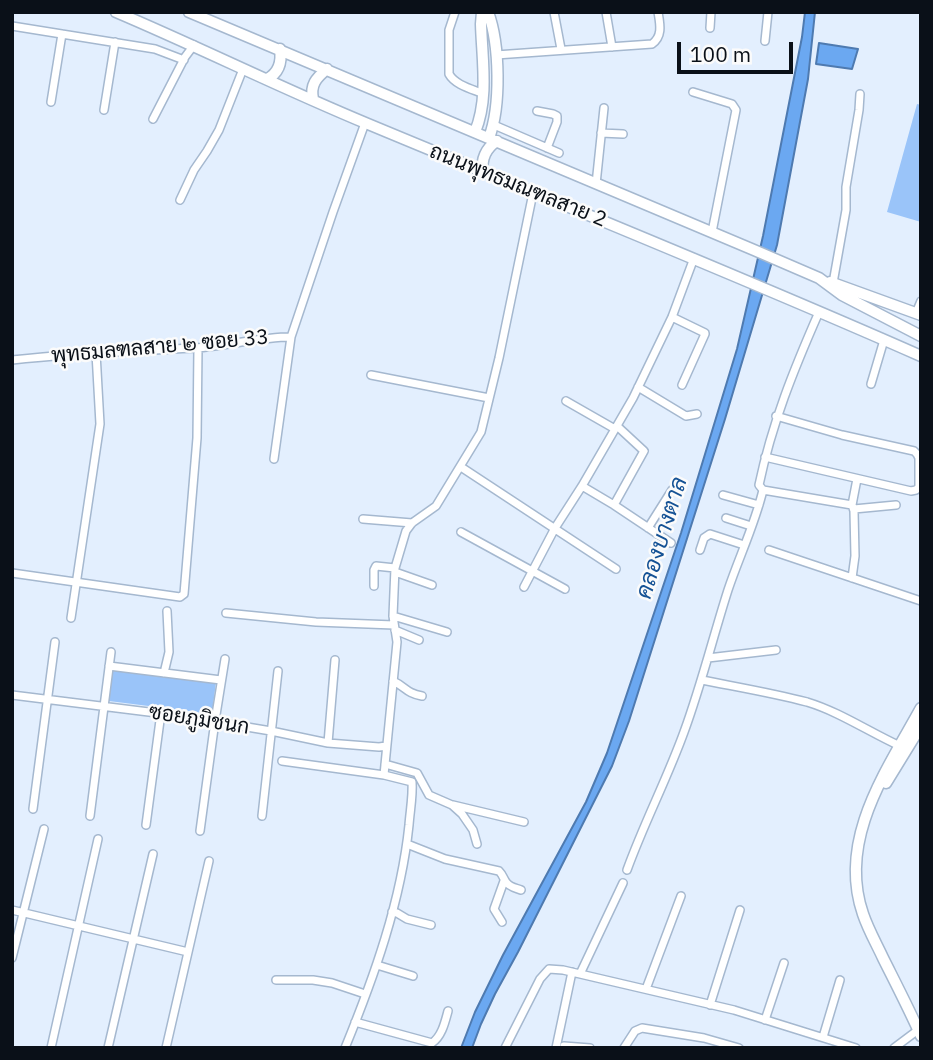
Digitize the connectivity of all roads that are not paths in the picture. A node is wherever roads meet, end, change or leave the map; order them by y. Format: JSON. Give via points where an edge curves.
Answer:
{"nodes":[{"id":1,"x":116,"y":12,"type":"edge"},
{"id":2,"x":189,"y":12,"type":"edge"},
{"id":3,"x":455,"y":12,"type":"edge"},
{"id":4,"x":554,"y":12,"type":"edge"},
{"id":5,"x":606,"y":12,"type":"edge"},
{"id":6,"x":658,"y":12,"type":"edge"},
{"id":7,"x":710,"y":12,"type":"edge"},
{"id":8,"x":768,"y":12,"type":"edge"},
{"id":9,"x":482,"y":13,"type":"edge"},
{"id":10,"x":12,"y":26,"type":"edge"},
{"id":11,"x":710,"y":28,"type":"dead end"},
{"id":12,"x":62,"y":34,"type":"junction"},
{"id":13,"x":765,"y":41,"type":"dead end"},
{"id":14,"x":116,"y":42,"type":"junction"},
{"id":15,"x":194,"y":46,"type":"junction"},
{"id":16,"x":612,"y":47,"type":"junction"},
{"id":17,"x":280,"y":49,"type":"junction"},
{"id":18,"x":561,"y":49,"type":"junction"},
{"id":19,"x":482,"y":55,"type":"junction"},
{"id":20,"x":496,"y":55,"type":"junction"},
{"id":21,"x":184,"y":60,"type":"junction"},
{"id":22,"x":243,"y":69,"type":"junction"},
{"id":23,"x":327,"y":69,"type":"junction"},
{"id":24,"x":267,"y":79,"type":"junction"},
{"id":25,"x":694,"y":92,"type":"dead end"},
{"id":26,"x":484,"y":93,"type":"junction"},
{"id":27,"x":860,"y":94,"type":"dead end"},
{"id":28,"x":313,"y":99,"type":"junction"},
{"id":29,"x":51,"y":102,"type":"dead end"},
{"id":30,"x":604,"y":108,"type":"dead end"},
{"id":31,"x":104,"y":110,"type":"dead end"},
{"id":32,"x":537,"y":111,"type":"dead end"},
{"id":33,"x":153,"y":119,"type":"dead end"},
{"id":34,"x":365,"y":123,"type":"junction"},
{"id":35,"x":494,"y":125,"type":"junction"},
{"id":36,"x":475,"y":132,"type":"junction"},
{"id":37,"x":601,"y":133,"type":"junction"},
{"id":38,"x":623,"y":134,"type":"dead end"},
{"id":39,"x":493,"y":139,"type":"junction"},
{"id":40,"x":547,"y":148,"type":"junction"},
{"id":41,"x":559,"y":153,"type":"dead end"},
{"id":42,"x":483,"y":172,"type":"junction"},
{"id":43,"x":596,"y":184,"type":"junction"},
{"id":44,"x":533,"y":193,"type":"junction"},
{"id":45,"x":180,"y":200,"type":"dead end"},
{"id":46,"x":712,"y":232,"type":"junction"},
{"id":47,"x":695,"y":258,"type":"junction"},
{"id":48,"x":819,"y":278,"type":"junction"},
{"id":49,"x":833,"y":283,"type":"junction"},
{"id":50,"x":921,"y":301,"type":"edge"},
{"id":51,"x":819,"y":312,"type":"junction"},
{"id":52,"x":918,"y":314,"type":"edge"},
{"id":53,"x":673,"y":317,"type":"junction"},
{"id":54,"x":921,"y":336,"type":"edge"},
{"id":55,"x":291,"y":337,"type":"junction"},
{"id":56,"x":884,"y":340,"type":"junction"},
{"id":57,"x":198,"y":348,"type":"junction"},
{"id":58,"x":96,"y":353,"type":"junction"},
{"id":59,"x":920,"y":356,"type":"edge"},
{"id":60,"x":12,"y":360,"type":"edge"},
{"id":61,"x":371,"y":375,"type":"dead end"},
{"id":62,"x":682,"y":384,"type":"dead end"},
{"id":63,"x":871,"y":384,"type":"dead end"},
{"id":64,"x":638,"y":387,"type":"junction"},
{"id":65,"x":489,"y":398,"type":"junction"},
{"id":66,"x":566,"y":401,"type":"dead end"},
{"id":67,"x":697,"y":414,"type":"dead end"},
{"id":68,"x":776,"y":416,"type":"junction"},
{"id":69,"x":616,"y":427,"type":"junction"},
{"id":70,"x":765,"y":457,"type":"junction"},
{"id":71,"x":274,"y":459,"type":"dead end"},
{"id":72,"x":461,"y":467,"type":"junction"},
{"id":73,"x":857,"y":479,"type":"junction"},
{"id":74,"x":582,"y":486,"type":"junction"},
{"id":75,"x":672,"y":490,"type":"dead end"},
{"id":76,"x":763,"y":490,"type":"junction"},
{"id":77,"x":723,"y":495,"type":"dead end"},
{"id":78,"x":614,"y":505,"type":"junction"},
{"id":79,"x":759,"y":505,"type":"junction"},
{"id":80,"x":896,"y":505,"type":"dead end"},
{"id":81,"x":853,"y":507,"type":"junction"},
{"id":82,"x":726,"y":518,"type":"dead end"},
{"id":83,"x":363,"y":519,"type":"dead end"},
{"id":84,"x":412,"y":523,"type":"junction"},
{"id":85,"x":751,"y":526,"type":"junction"},
{"id":86,"x":555,"y":528,"type":"junction"},
{"id":87,"x":648,"y":528,"type":"junction"},
{"id":88,"x":461,"y":531,"type":"dead end"},
{"id":89,"x":671,"y":543,"type":"dead end"},
{"id":90,"x":744,"y":545,"type":"junction"},
{"id":91,"x":700,"y":550,"type":"dead end"},
{"id":92,"x":769,"y":550,"type":"dead end"},
{"id":93,"x":616,"y":569,"type":"dead end"},
{"id":94,"x":395,"y":570,"type":"junction"},
{"id":95,"x":532,"y":571,"type":"junction"},
{"id":96,"x":12,"y":573,"type":"edge"},
{"id":97,"x":852,"y":578,"type":"junction"},
{"id":98,"x":78,"y":582,"type":"junction"},
{"id":99,"x":432,"y":585,"type":"dead end"},
{"id":100,"x":374,"y":586,"type":"dead end"},
{"id":101,"x":524,"y":587,"type":"dead end"},
{"id":102,"x":565,"y":589,"type":"dead end"},
{"id":103,"x":921,"y":601,"type":"edge"},
{"id":104,"x":167,"y":611,"type":"dead end"},
{"id":105,"x":226,"y":613,"type":"dead end"},
{"id":106,"x":393,"y":616,"type":"junction"},
{"id":107,"x":71,"y":618,"type":"dead end"},
{"id":108,"x":394,"y":628,"type":"junction"},
{"id":109,"x":447,"y":632,"type":"dead end"},
{"id":110,"x":419,"y":640,"type":"dead end"},
{"id":111,"x":55,"y":642,"type":"dead end"},
{"id":112,"x":776,"y":650,"type":"dead end"},
{"id":113,"x":111,"y":652,"type":"dead end"},
{"id":114,"x":708,"y":658,"type":"junction"},
{"id":115,"x":225,"y":659,"type":"dead end"},
{"id":116,"x":335,"y":660,"type":"dead end"},
{"id":117,"x":109,"y":666,"type":"junction"},
{"id":118,"x":278,"y":671,"type":"dead end"},
{"id":119,"x":164,"y":673,"type":"junction"},
{"id":120,"x":221,"y":680,"type":"junction"},
{"id":121,"x":702,"y":680,"type":"junction"},
{"id":122,"x":393,"y":681,"type":"junction"},
{"id":123,"x":12,"y":695,"type":"edge"},
{"id":124,"x":422,"y":696,"type":"dead end"},
{"id":125,"x":49,"y":699,"type":"junction"},
{"id":126,"x":105,"y":706,"type":"junction"},
{"id":127,"x":921,"y":708,"type":"edge"},
{"id":128,"x":161,"y":713,"type":"junction"},
{"id":129,"x":215,"y":721,"type":"junction"},
{"id":130,"x":921,"y":726,"type":"edge"},
{"id":131,"x":271,"y":731,"type":"junction"},
{"id":132,"x":328,"y":743,"type":"junction"},
{"id":133,"x":386,"y":746,"type":"junction"},
{"id":134,"x":900,"y":746,"type":"junction"},
{"id":135,"x":282,"y":761,"type":"dead end"},
{"id":136,"x":385,"y":764,"type":"junction"},
{"id":137,"x":384,"y":775,"type":"junction"},
{"id":138,"x":873,"y":796,"type":"junction"},
{"id":139,"x":452,"y":805,"type":"junction"},
{"id":140,"x":33,"y":809,"type":"dead end"},
{"id":141,"x":90,"y":816,"type":"dead end"},
{"id":142,"x":262,"y":816,"type":"dead end"},
{"id":143,"x":524,"y":822,"type":"dead end"},
{"id":144,"x":146,"y":825,"type":"dead end"},
{"id":145,"x":44,"y":829,"type":"dead end"},
{"id":146,"x":200,"y":831,"type":"dead end"},
{"id":147,"x":99,"y":839,"type":"dead end"},
{"id":148,"x":407,"y":844,"type":"junction"},
{"id":149,"x":477,"y":844,"type":"dead end"},
{"id":150,"x":153,"y":854,"type":"dead end"},
{"id":151,"x":209,"y":860,"type":"dead end"},
{"id":152,"x":627,"y":870,"type":"dead end"},
{"id":153,"x":505,"y":881,"type":"junction"},
{"id":154,"x":623,"y":883,"type":"dead end"},
{"id":155,"x":521,"y":890,"type":"dead end"},
{"id":156,"x":681,"y":896,"type":"dead end"},
{"id":157,"x":12,"y":910,"type":"edge"},
{"id":158,"x":740,"y":910,"type":"dead end"},
{"id":159,"x":392,"y":912,"type":"junction"},
{"id":160,"x":23,"y":913,"type":"junction"},
{"id":161,"x":502,"y":922,"type":"dead end"},
{"id":162,"x":78,"y":925,"type":"junction"},
{"id":163,"x":431,"y":925,"type":"dead end"},
{"id":164,"x":134,"y":939,"type":"junction"},
{"id":165,"x":188,"y":952,"type":"junction"},
{"id":166,"x":12,"y":958,"type":"edge"},
{"id":167,"x":784,"y":963,"type":"dead end"},
{"id":168,"x":377,"y":965,"type":"junction"},
{"id":169,"x":572,"y":972,"type":"junction"},
{"id":170,"x":580,"y":974,"type":"junction"},
{"id":171,"x":413,"y":976,"type":"dead end"},
{"id":172,"x":276,"y":980,"type":"dead end"},
{"id":173,"x":840,"y":980,"type":"dead end"},
{"id":174,"x":646,"y":989,"type":"junction"},
{"id":175,"x":365,"y":994,"type":"junction"},
{"id":176,"x":709,"y":1005,"type":"junction"},
{"id":177,"x":449,"y":1011,"type":"dead end"},
{"id":178,"x":765,"y":1020,"type":"junction"},
{"id":179,"x":355,"y":1022,"type":"junction"},
{"id":180,"x":919,"y":1033,"type":"edge"},
{"id":181,"x":704,"y":1038,"type":"junction"},
{"id":182,"x":823,"y":1038,"type":"junction"},
{"id":183,"x":564,"y":1046,"type":"dead end"},
{"id":184,"x":51,"y":1048,"type":"edge"},
{"id":185,"x":108,"y":1048,"type":"edge"},
{"id":186,"x":166,"y":1048,"type":"edge"},
{"id":187,"x":345,"y":1048,"type":"edge"},
{"id":188,"x":505,"y":1048,"type":"edge"},
{"id":189,"x":556,"y":1048,"type":"edge"},
{"id":190,"x":590,"y":1048,"type":"edge"},
{"id":191,"x":624,"y":1048,"type":"edge"},
{"id":192,"x":699,"y":1048,"type":"edge"},
{"id":193,"x":739,"y":1048,"type":"edge"},
{"id":194,"x":856,"y":1048,"type":"edge"},
{"id":195,"x":894,"y":1048,"type":"edge"}],
"edges":[{"from":1,"to":15,"type":"main road","name":"ถนนพุทธมณฑลสาย 2"},
{"from":2,"to":17,"type":"main road","name":"ถนนพุทธมณฑลสาย 2"},
{"from":3,"to":26,"type":"street","via":[[449,30],[449,74]]},
{"from":4,"to":18,"type":"street"},
{"from":5,"to":16,"type":"street"},
{"from":6,"to":16,"type":"street","via":[[660,29],[654,42]]},
{"from":7,"to":11,"type":"street"},
{"from":8,"to":13,"type":"street"},
{"from":9,"to":19,"type":"main road"},
{"from":9,"to":20,"type":"main road","via":[[493,24]]},
{"from":10,"to":12,"type":"street"},
{"from":12,"to":14,"type":"street"},
{"from":12,"to":29,"type":"street"},
{"from":14,"to":21,"type":"street","via":[[161,50]]},
{"from":14,"to":31,"type":"street"},
{"from":15,"to":21,"type":"street"},
{"from":15,"to":22,"type":"main road","name":"ถนนพุทธมณฑลสาย 2"},
{"from":16,"to":18,"type":"street"},
{"from":17,"to":23,"type":"main road","name":"ถนนพุทธมณฑลสาย 2"},
{"from":17,"to":24,"type":"main road","via":[[279,68]]},
{"from":18,"to":20,"type":"street"},
{"from":19,"to":20,"type":"main road"},
{"from":19,"to":26,"type":"main road"},
{"from":20,"to":35,"type":"main road"},
{"from":21,"to":33,"type":"street"},
{"from":22,"to":24,"type":"main road","name":"ถนนพุทธมณฑลสาย 2"},
{"from":22,"to":45,"type":"street","via":[[219,130]]},
{"from":23,"to":28,"type":"main road","via":[[314,83]]},
{"from":23,"to":36,"type":"main road","name":"ถนนพุทธมณฑลสาย 2"},
{"from":24,"to":28,"type":"main road","name":"ถนนพุทธมณฑลสาย 2"},
{"from":25,"to":46,"type":"street","via":[[732,104],[736,110]]},
{"from":26,"to":36,"type":"main road"},
{"from":27,"to":49,"type":"street"},
{"from":28,"to":34,"type":"main road","name":"ถนนพุทธมณฑลสาย 2"},
{"from":30,"to":37,"type":"street"},
{"from":32,"to":40,"type":"street","via":[[557,116]]},
{"from":34,"to":42,"type":"main road","name":"ถนนพุทธมณฑลสาย 2"},
{"from":34,"to":55,"type":"street","name":"พุทธมลฑลสาย ๒ ซอย 33"},
{"from":35,"to":39,"type":"main road"},
{"from":35,"to":40,"type":"street"},
{"from":36,"to":39,"type":"main road","name":"ถนนพุทธมณฑลสาย 2"},
{"from":37,"to":38,"type":"street"},
{"from":37,"to":43,"type":"street"},
{"from":39,"to":42,"type":"main road"},
{"from":39,"to":43,"type":"main road","name":"ถนนพุทธมณฑลสาย 2"},
{"from":40,"to":41,"type":"street"},
{"from":42,"to":44,"type":"main road","name":"ถนนพุทธมณฑลสาย 2"},
{"from":43,"to":46,"type":"main road","name":"ถนนพุทธมณฑลสาย 2"},
{"from":44,"to":47,"type":"main road","name":"ถนนพุทธมณฑลสาย 2"},
{"from":44,"to":65,"type":"street"},
{"from":46,"to":48,"type":"main road","name":"ถนนพุทธมณฑลสาย 2"},
{"from":47,"to":51,"type":"main road","name":"ถนนพุทธมณฑลสาย 2"},
{"from":47,"to":53,"type":"street"},
{"from":48,"to":49,"type":"main road"},
{"from":48,"to":54,"type":"main road","name":"ถนนพุทธมณฑลสาย 2"},
{"from":49,"to":52,"type":"main road"},
{"from":50,"to":52,"type":"street"},
{"from":51,"to":56,"type":"main road","name":"ถนนพุทธมณฑลสาย 2"},
{"from":51,"to":68,"type":"street"},
{"from":53,"to":62,"type":"street","via":[[705,332]]},
{"from":53,"to":64,"type":"street"},
{"from":55,"to":57,"type":"street","name":"พุทธมลฑลสาย ๒ ซอย 33"},
{"from":55,"to":71,"type":"street"},
{"from":56,"to":59,"type":"main road","name":"ถนนพุทธมณฑลสาย 2"},
{"from":56,"to":63,"type":"street"},
{"from":57,"to":58,"type":"street","name":"พุทธมลฑลสาย ๒ ซอย 33"},
{"from":57,"to":98,"type":"street","via":[[197,438],[184,594]]},
{"from":58,"to":60,"type":"street","name":"พุทธมลฑลสาย ๒ ซอย 33"},
{"from":58,"to":98,"type":"street","via":[[100,424]]},
{"from":61,"to":65,"type":"street"},
{"from":64,"to":67,"type":"street","via":[[686,416]]},
{"from":64,"to":69,"type":"street"},
{"from":65,"to":72,"type":"street","via":[[481,432]]},
{"from":66,"to":69,"type":"street"},
{"from":68,"to":70,"type":"street"},
{"from":68,"to":73,"type":"street","via":[[919,458],[916,490]]},
{"from":69,"to":74,"type":"street"},
{"from":69,"to":78,"type":"street","via":[[644,453]]},
{"from":70,"to":73,"type":"street"},
{"from":70,"to":76,"type":"street","via":[[759,485]]},
{"from":72,"to":84,"type":"street","via":[[436,506]]},
{"from":72,"to":86,"type":"street"},
{"from":73,"to":81,"type":"street"},
{"from":74,"to":78,"type":"street"},
{"from":74,"to":86,"type":"street"},
{"from":75,"to":87,"type":"street"},
{"from":76,"to":79,"type":"street"},
{"from":76,"to":81,"type":"street"},
{"from":77,"to":79,"type":"street"},
{"from":78,"to":87,"type":"street"},
{"from":79,"to":85,"type":"street"},
{"from":80,"to":81,"type":"street"},
{"from":81,"to":97,"type":"street"},
{"from":82,"to":85,"type":"street"},
{"from":83,"to":84,"type":"street"},
{"from":84,"to":94,"type":"street","via":[[403,537]]},
{"from":85,"to":90,"type":"street"},
{"from":86,"to":93,"type":"street"},
{"from":86,"to":95,"type":"street"},
{"from":87,"to":89,"type":"street"},
{"from":88,"to":95,"type":"street"},
{"from":90,"to":91,"type":"street","via":[[710,534]]},
{"from":90,"to":114,"type":"street"},
{"from":92,"to":97,"type":"street"},
{"from":94,"to":99,"type":"street"},
{"from":94,"to":100,"type":"street","via":[[376,566]]},
{"from":94,"to":106,"type":"street"},
{"from":95,"to":101,"type":"street"},
{"from":95,"to":102,"type":"street"},
{"from":96,"to":98,"type":"street"},
{"from":97,"to":103,"type":"street"},
{"from":98,"to":107,"type":"street"},
{"from":104,"to":119,"type":"street","via":[[169,652]]},
{"from":105,"to":108,"type":"street"},
{"from":106,"to":108,"type":"street"},
{"from":106,"to":109,"type":"street"},
{"from":108,"to":110,"type":"street"},
{"from":108,"to":122,"type":"street"},
{"from":111,"to":125,"type":"street"},
{"from":112,"to":114,"type":"street"},
{"from":113,"to":117,"type":"street"},
{"from":114,"to":121,"type":"street"},
{"from":115,"to":120,"type":"street"},
{"from":116,"to":132,"type":"street"},
{"from":117,"to":119,"type":"street"},
{"from":117,"to":126,"type":"street"},
{"from":118,"to":131,"type":"street"},
{"from":119,"to":120,"type":"street"},
{"from":120,"to":129,"type":"street"},
{"from":121,"to":134,"type":"street","via":[[808,702]]},
{"from":121,"to":152,"type":"street"},
{"from":122,"to":124,"type":"street"},
{"from":122,"to":133,"type":"street"},
{"from":123,"to":125,"type":"street","name":"ซอยภูมิชนก"},
{"from":125,"to":126,"type":"street","name":"ซอยภูมิชนก"},
{"from":125,"to":140,"type":"street"},
{"from":126,"to":128,"type":"street","name":"ซอยภูมิชนก"},
{"from":126,"to":141,"type":"street"},
{"from":127,"to":134,"type":"main road"},
{"from":128,"to":129,"type":"street","name":"ซอยภูมิชนก"},
{"from":128,"to":144,"type":"street"},
{"from":129,"to":131,"type":"street","name":"ซอยภูมิชนก"},
{"from":129,"to":146,"type":"street"},
{"from":130,"to":138,"type":"main road"},
{"from":131,"to":132,"type":"street","name":"ซอยภูมิชนก"},
{"from":131,"to":142,"type":"street"},
{"from":132,"to":133,"type":"street","name":"ซอยภูมิชนก"},
{"from":133,"to":136,"type":"street"},
{"from":134,"to":138,"type":"main road"},
{"from":135,"to":137,"type":"street"},
{"from":136,"to":137,"type":"street"},
{"from":136,"to":139,"type":"street","via":[[417,773],[429,795]]},
{"from":137,"to":148,"type":"street","via":[[412,782]]},
{"from":138,"to":180,"type":"main road","via":[[858,844],[859,899]]},
{"from":139,"to":143,"type":"street"},
{"from":139,"to":149,"type":"street","via":[[469,823]]},
{"from":145,"to":160,"type":"street"},
{"from":147,"to":162,"type":"street"},
{"from":148,"to":153,"type":"street","via":[[445,859],[499,871]]},
{"from":148,"to":159,"type":"street"},
{"from":150,"to":164,"type":"street"},
{"from":151,"to":165,"type":"street"},
{"from":153,"to":155,"type":"street"},
{"from":153,"to":161,"type":"street","via":[[494,909]]},
{"from":154,"to":170,"type":"street"},
{"from":156,"to":174,"type":"street"},
{"from":157,"to":160,"type":"street"},
{"from":158,"to":176,"type":"street"},
{"from":159,"to":163,"type":"street"},
{"from":159,"to":168,"type":"street"},
{"from":160,"to":162,"type":"street"},
{"from":160,"to":166,"type":"street"},
{"from":162,"to":164,"type":"street"},
{"from":162,"to":184,"type":"street"},
{"from":164,"to":165,"type":"street"},
{"from":164,"to":185,"type":"street"},
{"from":165,"to":186,"type":"street"},
{"from":167,"to":178,"type":"street"},
{"from":168,"to":171,"type":"street"},
{"from":168,"to":175,"type":"street"},
{"from":169,"to":170,"type":"street"},
{"from":169,"to":188,"type":"street","via":[[544,973]]},
{"from":169,"to":189,"type":"street"},
{"from":170,"to":174,"type":"street"},
{"from":172,"to":175,"type":"street","via":[[313,980]]},
{"from":173,"to":182,"type":"street"},
{"from":174,"to":176,"type":"street"},
{"from":175,"to":179,"type":"street"},
{"from":176,"to":178,"type":"street"},
{"from":177,"to":179,"type":"street","via":[[432,1043]]},
{"from":178,"to":182,"type":"street"},
{"from":179,"to":187,"type":"street"},
{"from":180,"to":195,"type":"street"},
{"from":181,"to":191,"type":"street","via":[[642,1028]]},
{"from":181,"to":192,"type":"street"},
{"from":181,"to":193,"type":"street"},
{"from":182,"to":194,"type":"street"},
{"from":183,"to":190,"type":"street"}]}
